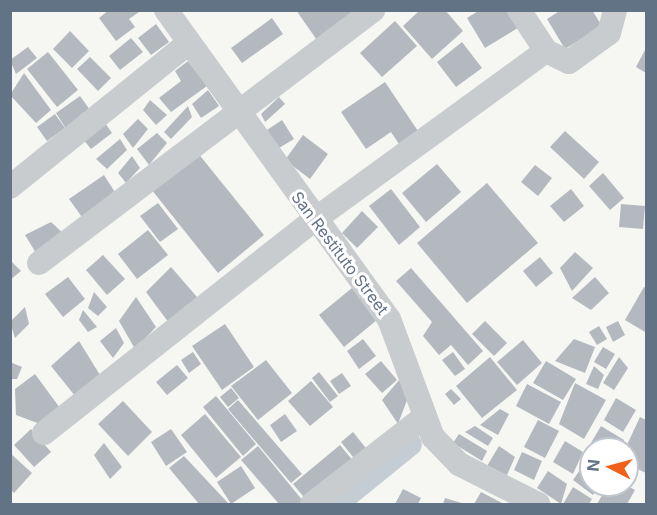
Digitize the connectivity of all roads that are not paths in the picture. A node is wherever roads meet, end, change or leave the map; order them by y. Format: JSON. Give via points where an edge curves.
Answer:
{"nodes":[{"id":1,"x":166,"y":10,"type":"edge"},
{"id":2,"x":373,"y":10,"type":"edge"},
{"id":3,"x":519,"y":10,"type":"edge"},
{"id":4,"x":615,"y":10,"type":"edge"},
{"id":5,"x":187,"y":44,"type":"junction"},
{"id":6,"x":546,"y":51,"type":"junction"},
{"id":7,"x":237,"y":115,"type":"junction"},
{"id":8,"x":10,"y":187,"type":"edge"},
{"id":9,"x":314,"y":220,"type":"junction"},
{"id":10,"x":39,"y":263,"type":"dead end"},
{"id":11,"x":424,"y":417,"type":"junction"},
{"id":12,"x":44,"y":433,"type":"dead end"},
{"id":13,"x":312,"y":504,"type":"edge"},
{"id":14,"x":538,"y":504,"type":"edge"}],
"edges":[{"from":1,"to":5,"type":"street","name":"San Restituto Street"},
{"from":2,"to":7,"type":"street"},
{"from":3,"to":6,"type":"street"},
{"from":4,"to":6,"type":"street","via":[[612,29],[579,60],[558,60]]},
{"from":5,"to":7,"type":"street","name":"San Restituto Street"},
{"from":5,"to":8,"type":"street"},
{"from":6,"to":9,"type":"street"},
{"from":7,"to":9,"type":"street","name":"San Restituto Street"},
{"from":7,"to":10,"type":"street"},
{"from":9,"to":11,"type":"street","name":"San Restituto Street","via":[[389,318]]},
{"from":9,"to":12,"type":"street"},
{"from":11,"to":13,"type":"street"},
{"from":11,"to":14,"type":"street","name":"San Restituto Street","via":[[433,437],[459,464]]}]}
